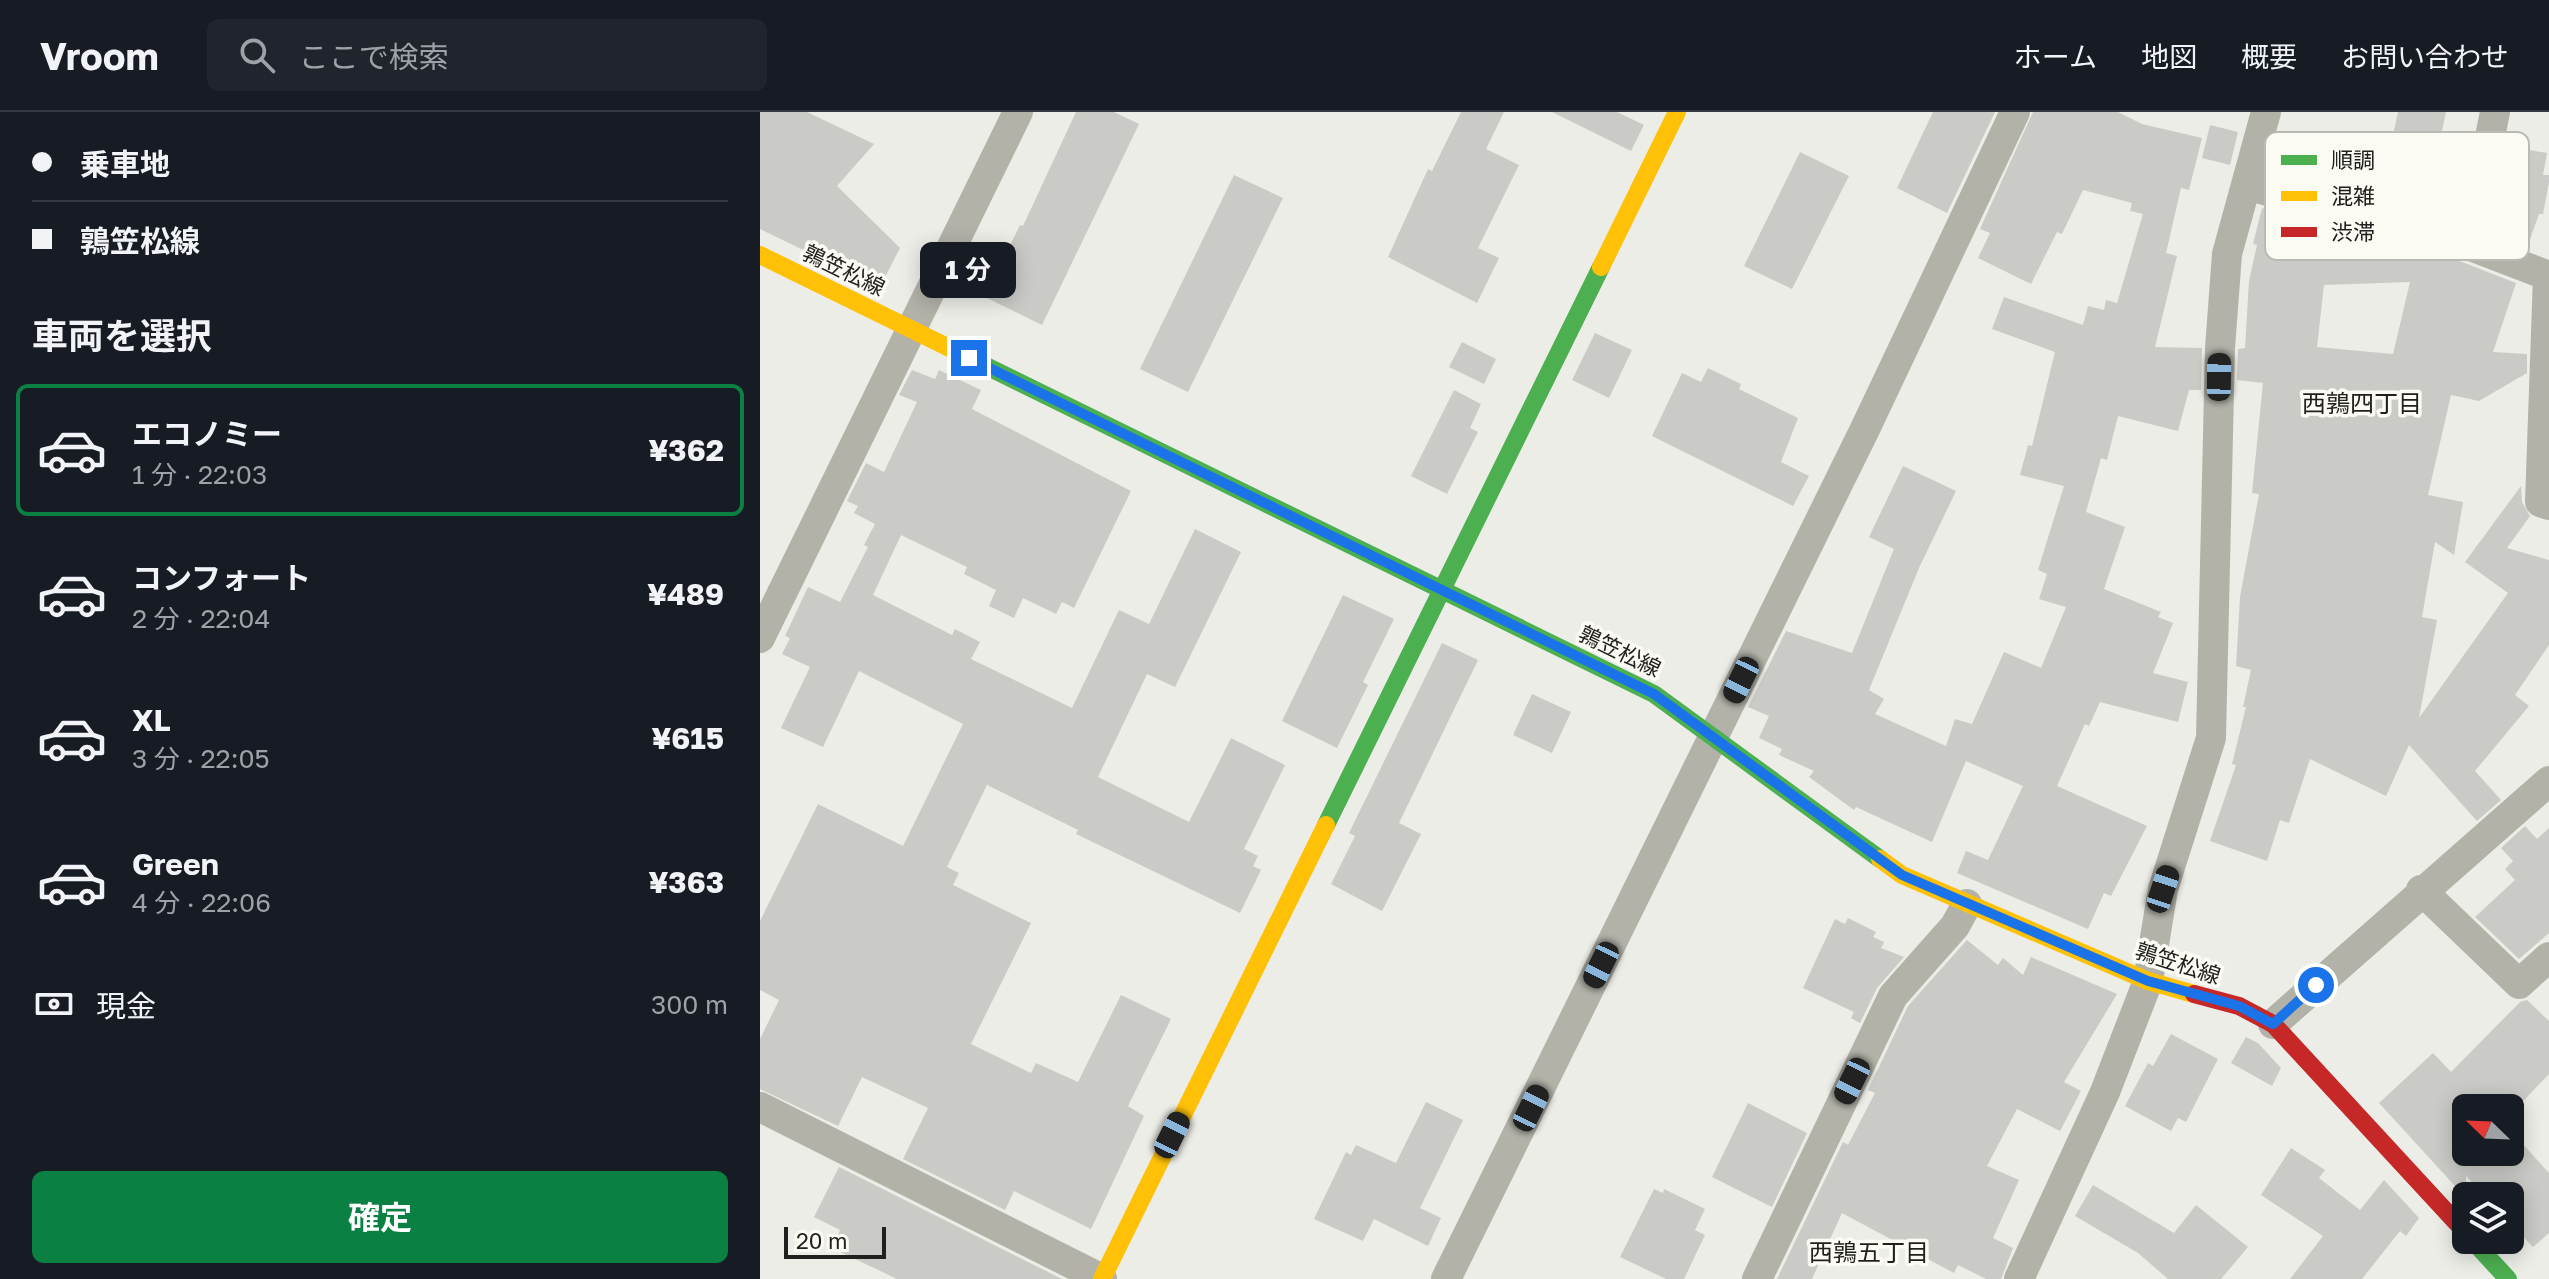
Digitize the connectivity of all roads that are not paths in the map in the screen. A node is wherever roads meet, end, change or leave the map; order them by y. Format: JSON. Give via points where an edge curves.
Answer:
{"nodes":[{"id":1,"x":1018,"y":112,"type":"edge"},
{"id":2,"x":1677,"y":112,"type":"edge"},
{"id":3,"x":2015,"y":112,"type":"edge"},
{"id":4,"x":2266,"y":112,"type":"edge"},
{"id":5,"x":2495,"y":112,"type":"edge"},
{"id":6,"x":2491,"y":132,"type":"edge"},
{"id":7,"x":2246,"y":185,"type":"junction"},
{"id":8,"x":2265,"y":190,"type":"edge"},
{"id":9,"x":760,"y":255,"type":"edge"},
{"id":10,"x":2507,"y":260,"type":"edge"},
{"id":11,"x":2548,"y":276,"type":"edge"},
{"id":12,"x":913,"y":330,"type":"junction"},
{"id":13,"x":2549,"y":505,"type":"edge"},
{"id":14,"x":1440,"y":590,"type":"junction"},
{"id":15,"x":760,"y":638,"type":"edge"},
{"id":16,"x":1714,"y":736,"type":"junction"},
{"id":17,"x":2549,"y":781,"type":"edge"},
{"id":18,"x":2421,"y":890,"type":"junction"},
{"id":19,"x":1967,"y":904,"type":"junction"},
{"id":20,"x":2549,"y":957,"type":"edge"},
{"id":21,"x":2148,"y":981,"type":"junction"},
{"id":22,"x":2273,"y":1024,"type":"junction"},
{"id":23,"x":760,"y":1107,"type":"edge"},
{"id":24,"x":2452,"y":1218,"type":"edge"},
{"id":25,"x":2485,"y":1254,"type":"edge"},
{"id":26,"x":1102,"y":1279,"type":"edge"},
{"id":27,"x":1446,"y":1279,"type":"edge"},
{"id":28,"x":1757,"y":1279,"type":"edge"},
{"id":29,"x":2019,"y":1279,"type":"edge"},
{"id":30,"x":2508,"y":1279,"type":"edge"}],
"edges":[{"from":1,"to":12,"type":"street"},
{"from":2,"to":14,"type":"main road"},
{"from":3,"to":16,"type":"street"},
{"from":4,"to":7,"type":"street"},
{"from":5,"to":6,"type":"street"},
{"from":7,"to":8,"type":"street"},
{"from":7,"to":21,"type":"street","via":[[2227,254],[2220,348],[2211,738],[2163,889]]},
{"from":9,"to":12,"type":"main road","name":"鶉笠松線"},
{"from":10,"to":11,"type":"street"},
{"from":11,"to":13,"type":"street","via":[[2540,502]]},
{"from":12,"to":14,"type":"main road","name":"鶉笠松線"},
{"from":12,"to":15,"type":"street"},
{"from":14,"to":16,"type":"main road","name":"鶉笠松線","via":[[1654,694]]},
{"from":14,"to":26,"type":"main road"},
{"from":16,"to":19,"type":"main road","name":"鶉笠松線","via":[[1902,875]]},
{"from":16,"to":27,"type":"street"},
{"from":17,"to":18,"type":"street"},
{"from":18,"to":20,"type":"street","via":[[2519,984]]},
{"from":18,"to":22,"type":"street"},
{"from":19,"to":21,"type":"main road","name":"鶉笠松線"},
{"from":19,"to":28,"type":"street","via":[[1955,926],[1893,996]]},
{"from":21,"to":22,"type":"main road","name":"鶉笠松線","via":[[2239,1006]]},
{"from":21,"to":29,"type":"street","via":[[2105,1092]]},
{"from":22,"to":24,"type":"main road","name":"鶉笠松線"},
{"from":23,"to":26,"type":"street"},
{"from":25,"to":30,"type":"main road"}]}
